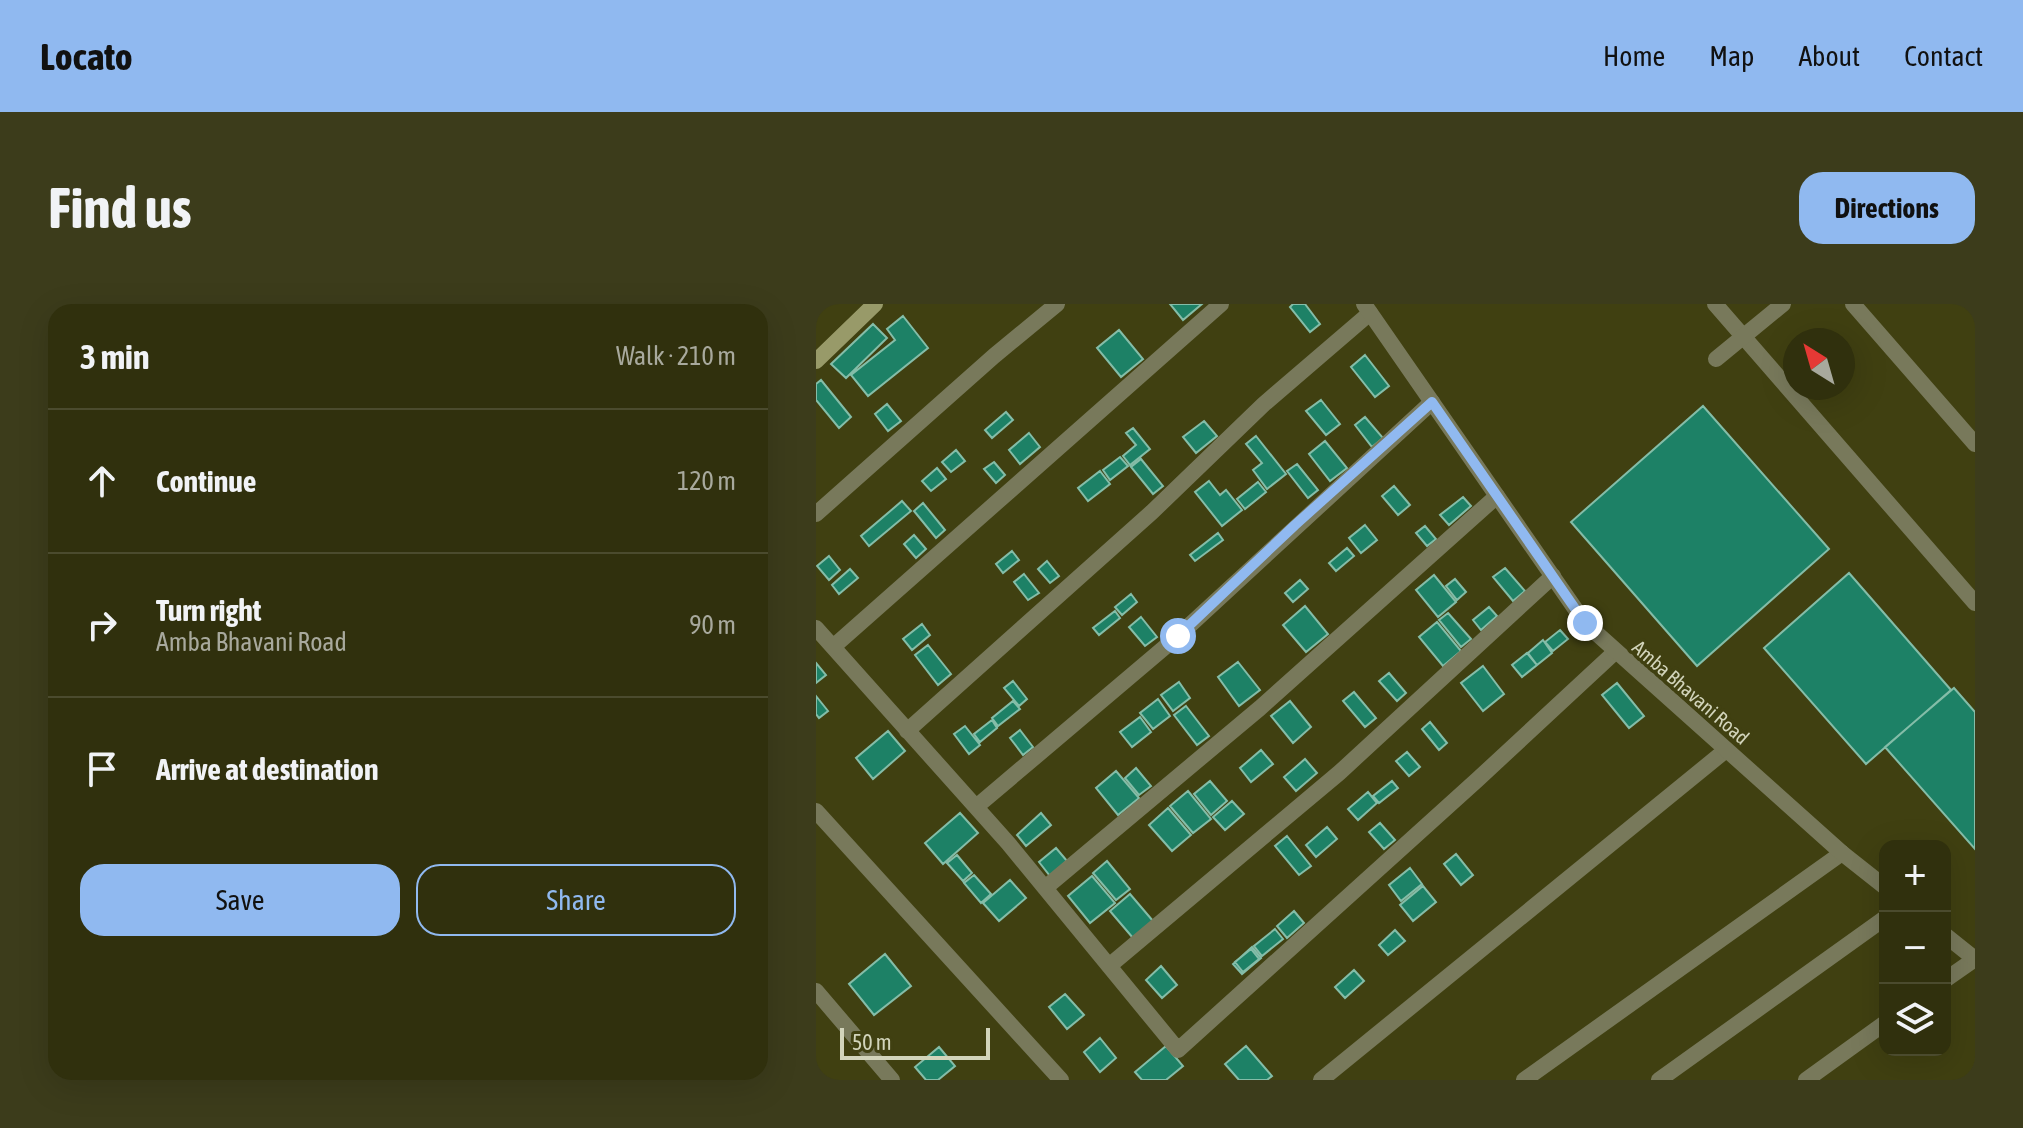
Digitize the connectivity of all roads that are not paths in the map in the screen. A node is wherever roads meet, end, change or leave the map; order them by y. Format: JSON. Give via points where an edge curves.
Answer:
{"nodes":[{"id":1,"x":875,"y":304,"type":"edge"},
{"id":2,"x":1057,"y":304,"type":"edge"},
{"id":3,"x":1221,"y":304,"type":"edge"},
{"id":4,"x":1715,"y":304,"type":"edge"},
{"id":5,"x":1783,"y":304,"type":"edge"},
{"id":6,"x":1853,"y":304,"type":"edge"},
{"id":7,"x":1367,"y":308,"type":"edge"},
{"id":8,"x":1743,"y":336,"type":"junction"},
{"id":9,"x":1716,"y":359,"type":"dead end"},
{"id":10,"x":816,"y":361,"type":"edge"},
{"id":11,"x":1432,"y":402,"type":"junction"},
{"id":12,"x":1975,"y":444,"type":"edge"},
{"id":13,"x":1497,"y":496,"type":"junction"},
{"id":14,"x":816,"y":514,"type":"edge"},
{"id":15,"x":1553,"y":576,"type":"junction"},
{"id":16,"x":1975,"y":603,"type":"edge"},
{"id":17,"x":816,"y":628,"type":"edge"},
{"id":18,"x":833,"y":647,"type":"junction"},
{"id":19,"x":1615,"y":652,"type":"junction"},
{"id":20,"x":907,"y":731,"type":"junction"},
{"id":21,"x":1726,"y":750,"type":"junction"},
{"id":22,"x":976,"y":807,"type":"junction"},
{"id":23,"x":816,"y":811,"type":"edge"},
{"id":24,"x":1842,"y":853,"type":"junction"},
{"id":25,"x":1879,"y":882,"type":"edge"},
{"id":26,"x":1045,"y":888,"type":"junction"},
{"id":27,"x":1879,"y":922,"type":"edge"},
{"id":28,"x":1951,"y":940,"type":"edge"},
{"id":29,"x":1975,"y":959,"type":"edge"},
{"id":30,"x":1109,"y":966,"type":"junction"},
{"id":31,"x":1951,"y":976,"type":"edge"},
{"id":32,"x":816,"y":991,"type":"edge"},
{"id":33,"x":1879,"y":1027,"type":"edge"},
{"id":34,"x":892,"y":1080,"type":"edge"},
{"id":35,"x":1061,"y":1080,"type":"edge"},
{"id":36,"x":1321,"y":1080,"type":"edge"},
{"id":37,"x":1524,"y":1080,"type":"edge"},
{"id":38,"x":1659,"y":1080,"type":"edge"},
{"id":39,"x":1806,"y":1080,"type":"edge"}],
"edges":[{"from":1,"to":10,"type":"main road"},
{"from":2,"to":14,"type":"street"},
{"from":3,"to":18,"type":"street"},
{"from":4,"to":8,"type":"street"},
{"from":5,"to":8,"type":"street"},
{"from":6,"to":12,"type":"street"},
{"from":7,"to":11,"type":"street","name":"Amba Bhavani Road"},
{"from":7,"to":20,"type":"street","via":[[1152,512]]},
{"from":8,"to":9,"type":"street"},
{"from":8,"to":16,"type":"street"},
{"from":11,"to":13,"type":"street","name":"Amba Bhavani Road"},
{"from":11,"to":22,"type":"street","via":[[1178,636]]},
{"from":13,"to":15,"type":"street","name":"Amba Bhavani Road"},
{"from":13,"to":26,"type":"street","via":[[1260,708]]},
{"from":15,"to":19,"type":"street","name":"Amba Bhavani Road","via":[[1585,623]]},
{"from":15,"to":30,"type":"street","via":[[1339,773]]},
{"from":17,"to":18,"type":"street"},
{"from":18,"to":20,"type":"street"},
{"from":19,"to":21,"type":"street","name":"Amba Bhavani Road"},
{"from":19,"to":30,"type":"street","via":[[1178,1050]]},
{"from":20,"to":22,"type":"street"},
{"from":21,"to":24,"type":"street","name":"Amba Bhavani Road"},
{"from":21,"to":36,"type":"street"},
{"from":22,"to":26,"type":"street"},
{"from":23,"to":35,"type":"street"},
{"from":24,"to":25,"type":"street","name":"Amba Bhavani Road"},
{"from":24,"to":37,"type":"street"},
{"from":26,"to":30,"type":"street"},
{"from":27,"to":38,"type":"street"},
{"from":28,"to":29,"type":"street"},
{"from":29,"to":31,"type":"street"},
{"from":32,"to":34,"type":"street"},
{"from":33,"to":39,"type":"street"}]}
